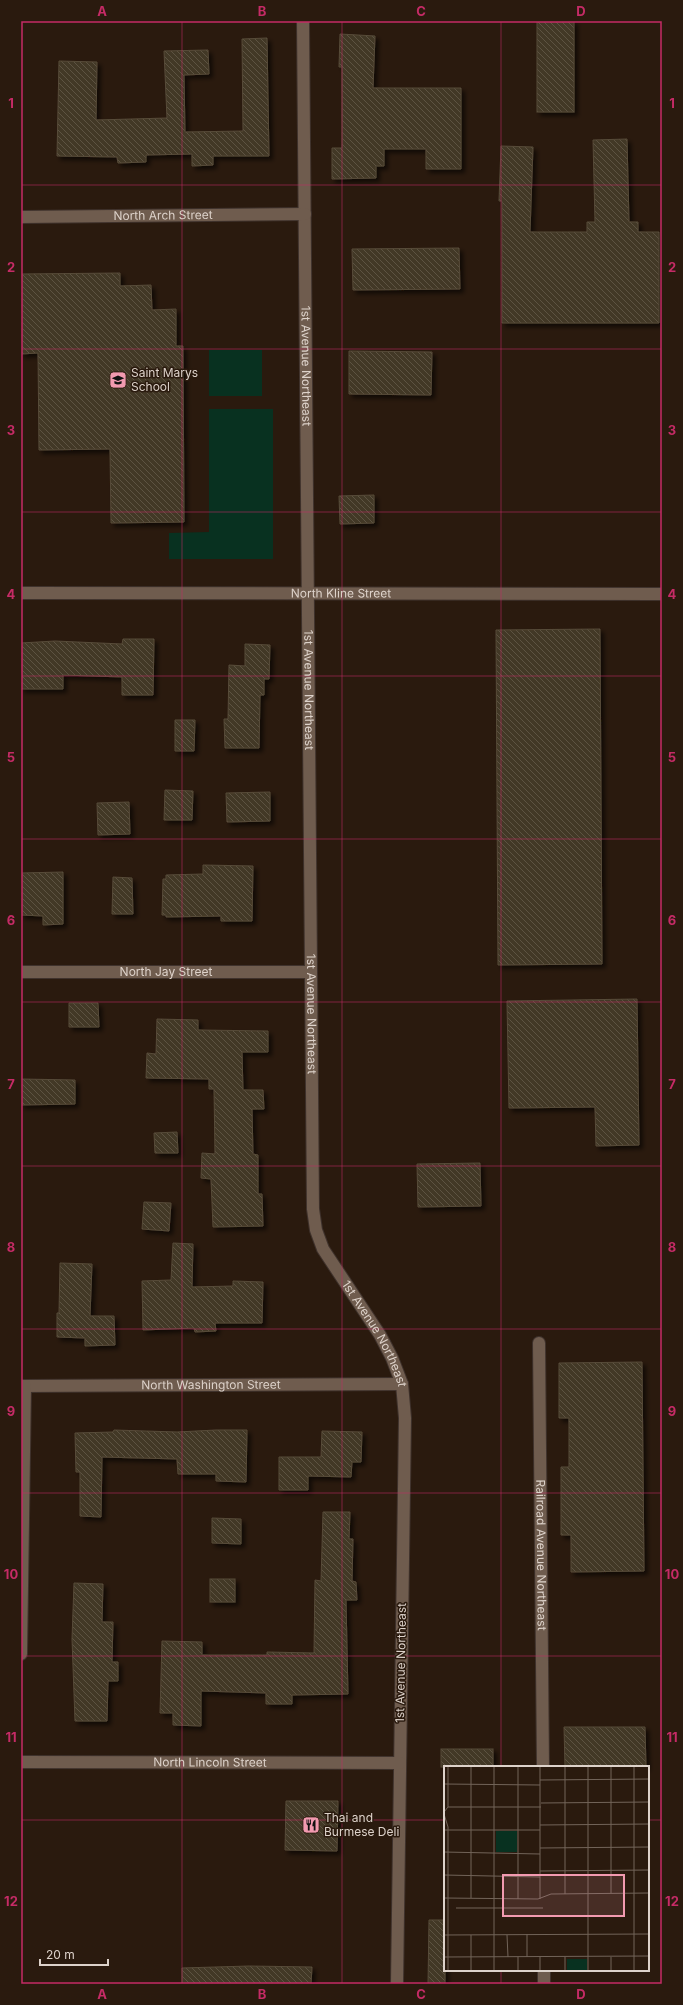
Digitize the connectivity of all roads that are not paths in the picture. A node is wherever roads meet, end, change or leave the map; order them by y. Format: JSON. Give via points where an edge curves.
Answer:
{"nodes":[{"id":1,"x":303,"y":21,"type":"edge"},
{"id":2,"x":305,"y":214,"type":"junction"},
{"id":3,"x":21,"y":217,"type":"edge"},
{"id":4,"x":21,"y":593,"type":"edge"},
{"id":5,"x":307,"y":594,"type":"junction"},
{"id":6,"x":662,"y":594,"type":"edge"},
{"id":7,"x":21,"y":972,"type":"edge"},
{"id":8,"x":311,"y":972,"type":"junction"},
{"id":9,"x":539,"y":1343,"type":"dead end"},
{"id":10,"x":402,"y":1384,"type":"junction"},
{"id":11,"x":23,"y":1386,"type":"edge"},
{"id":12,"x":21,"y":1654,"type":"edge"},
{"id":13,"x":21,"y":1762,"type":"edge"},
{"id":14,"x":400,"y":1763,"type":"junction"},
{"id":15,"x":543,"y":1766,"type":"edge"},
{"id":16,"x":544,"y":1971,"type":"edge"},
{"id":17,"x":397,"y":1984,"type":"edge"},
{"id":18,"x":544,"y":1984,"type":"edge"}],
"edges":[{"from":1,"to":2,"type":"street","name":"1st Avenue Northeast"},
{"from":2,"to":3,"type":"street","name":"North Arch Street"},
{"from":2,"to":5,"type":"street","name":"1st Avenue Northeast"},
{"from":4,"to":5,"type":"street","name":"North Kline Street"},
{"from":5,"to":6,"type":"street","name":"North Kline Street"},
{"from":5,"to":8,"type":"street","name":"1st Avenue Northeast"},
{"from":7,"to":8,"type":"street","name":"North Jay Street"},
{"from":8,"to":10,"type":"street","name":"1st Avenue Northeast","via":[[313,1209],[316,1230],[323,1249],[380,1335]]},
{"from":9,"to":15,"type":"street","name":"Railroad Avenue Northeast"},
{"from":10,"to":11,"type":"street","name":"North Washington Street"},
{"from":10,"to":14,"type":"street","name":"1st Avenue Northeast","via":[[405,1418]]},
{"from":11,"to":12,"type":"street"},
{"from":13,"to":14,"type":"street","name":"North Lincoln Street"},
{"from":14,"to":17,"type":"street","name":"1st Avenue Northeast"},
{"from":16,"to":18,"type":"street"}]}
